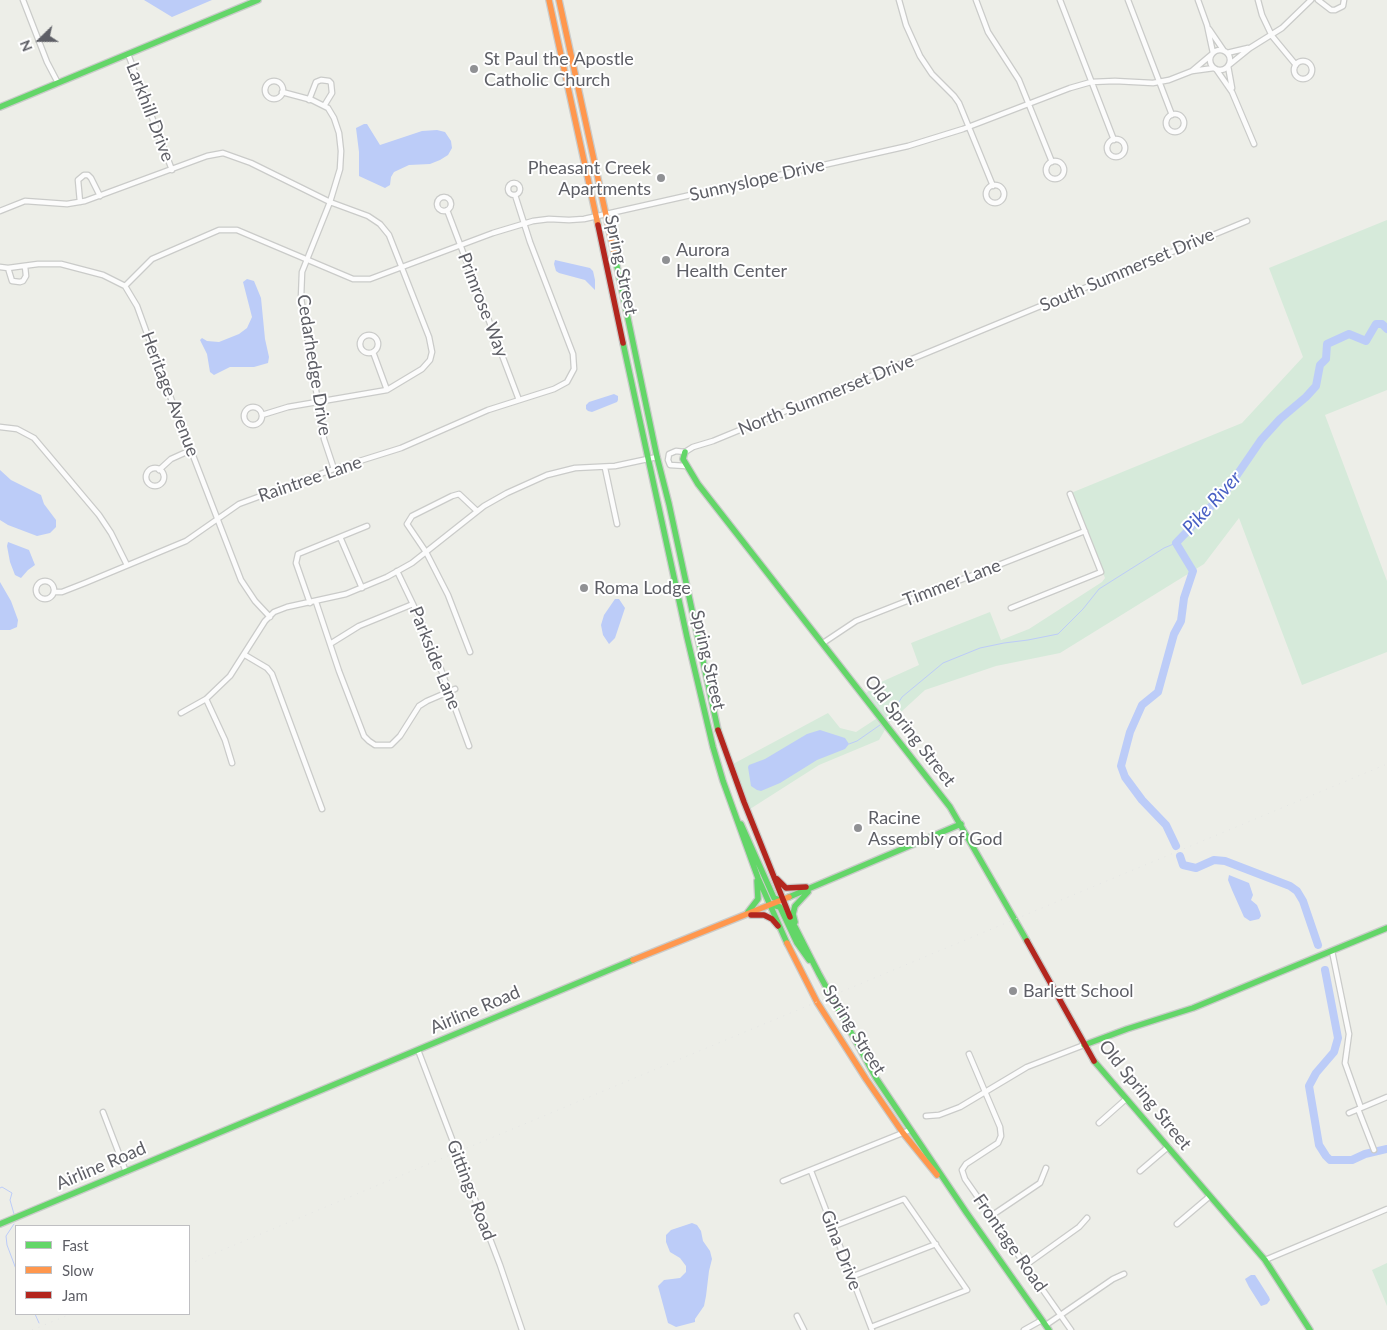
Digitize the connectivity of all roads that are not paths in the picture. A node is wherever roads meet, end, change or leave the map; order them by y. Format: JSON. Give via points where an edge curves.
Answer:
{"nodes":[{"id":1,"x":23,"y":0,"type":"edge"},
{"id":2,"x":258,"y":0,"type":"edge"},
{"id":3,"x":549,"y":0,"type":"edge"},
{"id":4,"x":559,"y":0,"type":"edge"},
{"id":5,"x":899,"y":0,"type":"edge"},
{"id":6,"x":976,"y":0,"type":"edge"},
{"id":7,"x":1060,"y":0,"type":"edge"},
{"id":8,"x":1128,"y":0,"type":"edge"},
{"id":9,"x":1198,"y":0,"type":"edge"},
{"id":10,"x":1258,"y":0,"type":"edge"},
{"id":11,"x":1311,"y":0,"type":"edge"},
{"id":12,"x":1318,"y":0,"type":"edge"},
{"id":13,"x":1344,"y":0,"type":"edge"},
{"id":14,"x":1207,"y":25,"type":"junction"},
{"id":15,"x":1272,"y":36,"type":"junction"},
{"id":16,"x":1250,"y":48,"type":"junction"},
{"id":17,"x":1226,"y":52,"type":"junction"},
{"id":18,"x":128,"y":54,"type":"junction"},
{"id":19,"x":1212,"y":54,"type":"junction"},
{"id":20,"x":572,"y":58,"type":"junction"},
{"id":21,"x":562,"y":60,"type":"junction"},
{"id":22,"x":1296,"y":65,"type":"dead end"},
{"id":23,"x":1229,"y":66,"type":"junction"},
{"id":24,"x":1215,"y":68,"type":"junction"},
{"id":25,"x":1192,"y":71,"type":"junction"},
{"id":26,"x":1091,"y":82,"type":"junction"},
{"id":27,"x":1160,"y":82,"type":"junction"},
{"id":28,"x":58,"y":83,"type":"junction"},
{"id":29,"x":282,"y":92,"type":"dead end"},
{"id":30,"x":1232,"y":92,"type":"junction"},
{"id":31,"x":309,"y":100,"type":"junction"},
{"id":32,"x":1029,"y":104,"type":"junction"},
{"id":33,"x":324,"y":106,"type":"junction"},
{"id":34,"x":0,"y":107,"type":"edge"},
{"id":35,"x":1172,"y":115,"type":"dead end"},
{"id":36,"x":969,"y":126,"type":"junction"},
{"id":37,"x":1114,"y":140,"type":"dead end"},
{"id":38,"x":1254,"y":144,"type":"dead end"},
{"id":39,"x":592,"y":148,"type":"junction"},
{"id":40,"x":581,"y":149,"type":"junction"},
{"id":41,"x":1052,"y":162,"type":"dead end"},
{"id":42,"x":172,"y":170,"type":"junction"},
{"id":43,"x":993,"y":186,"type":"dead end"},
{"id":44,"x":515,"y":195,"type":"dead end"},
{"id":45,"x":100,"y":196,"type":"junction"},
{"id":46,"x":80,"y":202,"type":"junction"},
{"id":47,"x":330,"y":202,"type":"junction"},
{"id":48,"x":447,"y":210,"type":"dead end"},
{"id":49,"x":0,"y":211,"type":"edge"},
{"id":50,"x":606,"y":214,"type":"junction"},
{"id":51,"x":595,"y":216,"type":"junction"},
{"id":52,"x":1247,"y":221,"type":"dead end"},
{"id":53,"x":524,"y":223,"type":"junction"},
{"id":54,"x":460,"y":245,"type":"junction"},
{"id":55,"x":306,"y":261,"type":"junction"},
{"id":56,"x":25,"y":266,"type":"junction"},
{"id":57,"x":0,"y":267,"type":"edge"},
{"id":58,"x":402,"y":267,"type":"junction"},
{"id":59,"x":8,"y":268,"type":"junction"},
{"id":60,"x":125,"y":286,"type":"junction"},
{"id":61,"x":1008,"y":320,"type":"joint"},
{"id":62,"x":373,"y":352,"type":"dead end"},
{"id":63,"x":387,"y":390,"type":"junction"},
{"id":64,"x":519,"y":400,"type":"junction"},
{"id":65,"x":318,"y":402,"type":"junction"},
{"id":66,"x":262,"y":414,"type":"dead end"},
{"id":67,"x":0,"y":427,"type":"edge"},
{"id":68,"x":190,"y":450,"type":"junction"},
{"id":69,"x":685,"y":452,"type":"junction"},
{"id":70,"x":657,"y":457,"type":"junction"},
{"id":71,"x":648,"y":458,"type":"junction"},
{"id":72,"x":686,"y":466,"type":"junction"},
{"id":73,"x":605,"y":468,"type":"junction"},
{"id":74,"x":334,"y":469,"type":"junction"},
{"id":75,"x":159,"y":470,"type":"dead end"},
{"id":76,"x":1070,"y":494,"type":"dead end"},
{"id":77,"x":477,"y":511,"type":"junction"},
{"id":78,"x":218,"y":517,"type":"junction"},
{"id":79,"x":617,"y":524,"type":"dead end"},
{"id":80,"x":367,"y":526,"type":"dead end"},
{"id":81,"x":1085,"y":531,"type":"junction"},
{"id":82,"x":340,"y":537,"type":"junction"},
{"id":83,"x":426,"y":552,"type":"junction"},
{"id":84,"x":127,"y":565,"type":"junction"},
{"id":85,"x":397,"y":571,"type":"junction"},
{"id":86,"x":362,"y":588,"type":"junction"},
{"id":87,"x":54,"y":592,"type":"dead end"},
{"id":88,"x":316,"y":602,"type":"junction"},
{"id":89,"x":310,"y":603,"type":"junction"},
{"id":90,"x":413,"y":604,"type":"junction"},
{"id":91,"x":1011,"y":608,"type":"dead end"},
{"id":92,"x":270,"y":617,"type":"junction"},
{"id":93,"x":823,"y":643,"type":"junction"},
{"id":94,"x":330,"y":644,"type":"junction"},
{"id":95,"x":470,"y":652,"type":"dead end"},
{"id":96,"x":245,"y":655,"type":"junction"},
{"id":97,"x":455,"y":689,"type":"dead end"},
{"id":98,"x":450,"y":691,"type":"junction"},
{"id":99,"x":206,"y":699,"type":"junction"},
{"id":100,"x":181,"y":713,"type":"dead end"},
{"id":101,"x":469,"y":746,"type":"dead end"},
{"id":102,"x":232,"y":763,"type":"dead end"},
{"id":103,"x":729,"y":799,"type":"junction"},
{"id":104,"x":322,"y":809,"type":"dead end"},
{"id":105,"x":961,"y":824,"type":"junction"},
{"id":106,"x":753,"y":865,"type":"junction"},
{"id":107,"x":771,"y":871,"type":"junction"},
{"id":108,"x":816,"y":886,"type":"junction"},
{"id":109,"x":782,"y":900,"type":"junction"},
{"id":110,"x":770,"y":905,"type":"junction"},
{"id":111,"x":744,"y":915,"type":"junction"},
{"id":112,"x":1387,"y":928,"type":"edge"},
{"id":113,"x":783,"y":932,"type":"junction"},
{"id":114,"x":800,"y":937,"type":"junction"},
{"id":115,"x":1332,"y":952,"type":"junction"},
{"id":116,"x":819,"y":974,"type":"junction"},
{"id":117,"x":1084,"y":1045,"type":"junction"},
{"id":118,"x":418,"y":1050,"type":"junction"},
{"id":119,"x":969,"y":1054,"type":"dead end"},
{"id":120,"x":985,"y":1093,"type":"junction"},
{"id":121,"x":1387,"y":1098,"type":"edge"},
{"id":122,"x":1126,"y":1099,"type":"junction"},
{"id":123,"x":1360,"y":1109,"type":"junction"},
{"id":124,"x":103,"y":1112,"type":"dead end"},
{"id":125,"x":1349,"y":1113,"type":"dead end"},
{"id":126,"x":926,"y":1116,"type":"dead end"},
{"id":127,"x":1099,"y":1123,"type":"dead end"},
{"id":128,"x":910,"y":1130,"type":"junction"},
{"id":129,"x":903,"y":1133,"type":"junction"},
{"id":130,"x":1168,"y":1147,"type":"junction"},
{"id":131,"x":1374,"y":1150,"type":"dead end"},
{"id":132,"x":1046,"y":1168,"type":"dead end"},
{"id":133,"x":811,"y":1170,"type":"junction"},
{"id":134,"x":126,"y":1172,"type":"junction"},
{"id":135,"x":1140,"y":1172,"type":"dead end"},
{"id":136,"x":784,"y":1181,"type":"dead end"},
{"id":137,"x":1210,"y":1196,"type":"junction"},
{"id":138,"x":1387,"y":1209,"type":"edge"},
{"id":139,"x":966,"y":1212,"type":"junction"},
{"id":140,"x":992,"y":1216,"type":"junction"},
{"id":141,"x":1088,"y":1218,"type":"dead end"},
{"id":142,"x":0,"y":1224,"type":"edge"},
{"id":143,"x":1177,"y":1224,"type":"dead end"},
{"id":144,"x":832,"y":1227,"type":"junction"},
{"id":145,"x":936,"y":1244,"type":"junction"},
{"id":146,"x":1265,"y":1260,"type":"junction"},
{"id":147,"x":1026,"y":1265,"type":"junction"},
{"id":148,"x":1124,"y":1274,"type":"dead end"},
{"id":149,"x":851,"y":1277,"type":"junction"},
{"id":150,"x":1061,"y":1315,"type":"junction"},
{"id":151,"x":797,"y":1316,"type":"dead end"},
{"id":152,"x":1046,"y":1325,"type":"edge"},
{"id":153,"x":871,"y":1328,"type":"edge"},
{"id":154,"x":522,"y":1330,"type":"edge"},
{"id":155,"x":804,"y":1330,"type":"edge"},
{"id":156,"x":1024,"y":1330,"type":"edge"},
{"id":157,"x":1071,"y":1330,"type":"edge"},
{"id":158,"x":1310,"y":1330,"type":"edge"}],
"edges":[{"from":1,"to":28,"type":"street"},
{"from":2,"to":18,"type":"main road"},
{"from":3,"to":21,"type":"main road","name":"Spring Street"},
{"from":4,"to":20,"type":"main road","name":"Spring Street"},
{"from":5,"to":36,"type":"street","via":[[920,56],[932,74],[954,96]]},
{"from":6,"to":32,"type":"street","via":[[988,32],[1014,71]]},
{"from":7,"to":26,"type":"street"},
{"from":8,"to":27,"type":"street"},
{"from":9,"to":14,"type":"street"},
{"from":10,"to":15,"type":"street"},
{"from":11,"to":15,"type":"street"},
{"from":12,"to":13,"type":"street","via":[[1331,10],[1343,6]]},
{"from":14,"to":17,"type":"street"},
{"from":14,"to":19,"type":"street"},
{"from":15,"to":16,"type":"street"},
{"from":15,"to":22,"type":"street"},
{"from":16,"to":17,"type":"street"},
{"from":16,"to":23,"type":"street"},
{"from":17,"to":19,"type":"street","via":[[1218,50]]},
{"from":17,"to":23,"type":"street"},
{"from":18,"to":28,"type":"main road"},
{"from":18,"to":42,"type":"street","name":"Larkhill Drive"},
{"from":19,"to":24,"type":"street","via":[[1211,63]]},
{"from":19,"to":25,"type":"street"},
{"from":20,"to":21,"type":"main road"},
{"from":20,"to":39,"type":"main road","name":"Spring Street"},
{"from":21,"to":40,"type":"main road","name":"Spring Street"},
{"from":23,"to":24,"type":"street","via":[[1224,70]]},
{"from":23,"to":30,"type":"street"},
{"from":24,"to":25,"type":"street"},
{"from":24,"to":30,"type":"street"},
{"from":25,"to":27,"type":"street","name":"Sunnyslope Drive"},
{"from":26,"to":27,"type":"street","name":"Sunnyslope Drive"},
{"from":26,"to":32,"type":"street","name":"Sunnyslope Drive"},
{"from":26,"to":37,"type":"street"},
{"from":27,"to":35,"type":"street"},
{"from":28,"to":34,"type":"main road"},
{"from":29,"to":31,"type":"street"},
{"from":30,"to":38,"type":"street"},
{"from":31,"to":33,"type":"street"},
{"from":31,"to":33,"type":"street","via":[[316,82],[329,81],[332,93]]},
{"from":32,"to":36,"type":"street","name":"Sunnyslope Drive"},
{"from":32,"to":41,"type":"street"},
{"from":33,"to":47,"type":"street","name":"Cedarhedge Drive","via":[[334,118],[341,151],[340,169]]},
{"from":36,"to":43,"type":"street"},
{"from":36,"to":50,"type":"street","name":"Sunnyslope Drive","via":[[908,146]]},
{"from":39,"to":40,"type":"main road"},
{"from":39,"to":50,"type":"main road","name":"Spring Street"},
{"from":40,"to":51,"type":"main road","name":"Spring Street"},
{"from":42,"to":45,"type":"street"},
{"from":42,"to":47,"type":"street","via":[[223,153],[251,163]]},
{"from":44,"to":53,"type":"street"},
{"from":45,"to":46,"type":"street"},
{"from":45,"to":46,"type":"street","via":[[91,178],[84,176],[78,180]]},
{"from":46,"to":49,"type":"street","via":[[25,202]]},
{"from":47,"to":55,"type":"street","name":"Cedarhedge Drive"},
{"from":47,"to":58,"type":"street","via":[[380,224],[389,235]]},
{"from":48,"to":54,"type":"street","name":"Primrose Way"},
{"from":50,"to":51,"type":"street","name":"Sunnyslope Drive"},
{"from":50,"to":70,"type":"main road","name":"Spring Street"},
{"from":51,"to":53,"type":"street","name":"Sunnyslope Drive"},
{"from":51,"to":71,"type":"main road","name":"Spring Street"},
{"from":52,"to":61,"type":"street","name":"South Summerset Drive"},
{"from":53,"to":54,"type":"street","name":"Sunnyslope Drive"},
{"from":53,"to":64,"type":"street","name":"Raintree Lane","via":[[575,363],[571,377],[561,386]]},
{"from":54,"to":58,"type":"street","name":"Sunnyslope Drive"},
{"from":54,"to":64,"type":"street","name":"Primrose Way"},
{"from":55,"to":58,"type":"street","name":"Sunnyslope Drive","via":[[359,280]]},
{"from":55,"to":60,"type":"street","via":[[237,230],[219,230],[152,258]]},
{"from":55,"to":65,"type":"street","name":"Cedarhedge Drive","via":[[301,298]]},
{"from":56,"to":59,"type":"street"},
{"from":56,"to":59,"type":"street","via":[[26,276],[20,282],[12,281]]},
{"from":56,"to":60,"type":"street","via":[[61,264],[103,275]]},
{"from":57,"to":59,"type":"street"},
{"from":58,"to":63,"type":"street","via":[[432,352],[431,359],[422,369]]},
{"from":60,"to":68,"type":"street","name":"Heritage Avenue","via":[[137,306]]},
{"from":61,"to":69,"type":"street","name":"North Summerset Drive"},
{"from":62,"to":63,"type":"street"},
{"from":63,"to":65,"type":"street"},
{"from":64,"to":74,"type":"street","name":"Raintree Lane","via":[[410,444]]},
{"from":65,"to":66,"type":"street"},
{"from":65,"to":74,"type":"street","name":"Cedarhedge Drive","via":[[324,439]]},
{"from":67,"to":84,"type":"street","via":[[17,429],[34,438],[99,515]]},
{"from":68,"to":75,"type":"street","via":[[171,459]]},
{"from":68,"to":78,"type":"street","name":"Heritage Avenue"},
{"from":69,"to":72,"type":"main road"},
{"from":69,"to":72,"type":"street","name":"North Summerset Drive","via":[[669,454],[668,460],[670,465]]},
{"from":70,"to":71,"type":"street"},
{"from":70,"to":107,"type":"main road","name":"Spring Street","via":[[716,724]]},
{"from":71,"to":73,"type":"street"},
{"from":71,"to":103,"type":"main road","name":"Spring Street","via":[[704,710]]},
{"from":72,"to":93,"type":"main road","name":"Old Spring Street"},
{"from":73,"to":77,"type":"street","via":[[575,468],[547,475]]},
{"from":73,"to":79,"type":"street"},
{"from":74,"to":78,"type":"street","name":"Raintree Lane","via":[[239,504]]},
{"from":76,"to":81,"type":"street"},
{"from":77,"to":83,"type":"street"},
{"from":77,"to":83,"type":"street","via":[[459,494],[409,519],[407,524]]},
{"from":78,"to":84,"type":"street","name":"Raintree Lane","via":[[186,541]]},
{"from":78,"to":92,"type":"street","name":"Heritage Avenue","via":[[241,580]]},
{"from":80,"to":82,"type":"street"},
{"from":81,"to":91,"type":"street","via":[[1101,572]]},
{"from":81,"to":93,"type":"street","name":"Timmer Lane","via":[[856,621]]},
{"from":82,"to":86,"type":"street"},
{"from":82,"to":89,"type":"street","via":[[298,554],[296,563]]},
{"from":83,"to":85,"type":"street"},
{"from":83,"to":95,"type":"street","via":[[448,595]]},
{"from":84,"to":87,"type":"street","name":"Raintree Lane","via":[[62,592]]},
{"from":85,"to":86,"type":"street"},
{"from":85,"to":90,"type":"street","name":"Parkside Lane"},
{"from":86,"to":88,"type":"street"},
{"from":88,"to":89,"type":"street"},
{"from":88,"to":94,"type":"street"},
{"from":89,"to":92,"type":"street","via":[[287,607]]},
{"from":90,"to":94,"type":"street","via":[[359,626]]},
{"from":90,"to":98,"type":"street","name":"Parkside Lane"},
{"from":92,"to":96,"type":"street"},
{"from":93,"to":105,"type":"main road","name":"Old Spring Street"},
{"from":94,"to":98,"type":"street","via":[[364,736],[376,745],[396,742],[419,706]]},
{"from":96,"to":99,"type":"street","via":[[230,676]]},
{"from":96,"to":104,"type":"street","via":[[272,674]]},
{"from":97,"to":98,"type":"street"},
{"from":98,"to":101,"type":"street","name":"Parkside Lane"},
{"from":99,"to":100,"type":"street"},
{"from":99,"to":102,"type":"street"},
{"from":103,"to":106,"type":"main road","name":"Spring Street"},
{"from":103,"to":109,"type":"main road","via":[[774,898]]},
{"from":105,"to":108,"type":"main road","name":"Airline Road"},
{"from":105,"to":117,"type":"main road","name":"Old Spring Street"},
{"from":106,"to":110,"type":"main road","name":"Spring Street"},
{"from":106,"to":111,"type":"main road","via":[[758,899]]},
{"from":107,"to":108,"type":"main road","via":[[786,888]]},
{"from":107,"to":109,"type":"main road","name":"Spring Street"},
{"from":108,"to":109,"type":"main road","name":"Airline Road"},
{"from":108,"to":114,"type":"main road","via":[[795,906],[793,914]]},
{"from":109,"to":110,"type":"main road","name":"Airline Road"},
{"from":109,"to":114,"type":"main road","name":"Spring Street"},
{"from":110,"to":111,"type":"main road","name":"Airline Road"},
{"from":110,"to":113,"type":"main road","name":"Spring Street"},
{"from":110,"to":116,"type":"main road","via":[[780,907],[801,950]]},
{"from":111,"to":113,"type":"main road","via":[[768,917]]},
{"from":111,"to":118,"type":"main road","name":"Airline Road"},
{"from":112,"to":115,"type":"main road"},
{"from":113,"to":129,"type":"main road","name":"Spring Street","via":[[830,1023]]},
{"from":114,"to":116,"type":"main road","name":"Spring Street"},
{"from":115,"to":117,"type":"main road","via":[[1193,1008]]},
{"from":115,"to":123,"type":"street","via":[[1349,1034],[1345,1063]]},
{"from":116,"to":128,"type":"main road","name":"Spring Street","via":[[876,1078]]},
{"from":117,"to":120,"type":"street","via":[[1027,1067]]},
{"from":117,"to":122,"type":"main road","name":"Old Spring Street"},
{"from":118,"to":134,"type":"main road","name":"Airline Road"},
{"from":118,"to":154,"type":"street","name":"Gittings Road"},
{"from":119,"to":120,"type":"street"},
{"from":120,"to":126,"type":"street","via":[[960,1107]]},
{"from":120,"to":140,"type":"street","name":"Frontage Road","via":[[1001,1136],[998,1143],[962,1170]]},
{"from":121,"to":123,"type":"street"},
{"from":122,"to":127,"type":"street"},
{"from":122,"to":130,"type":"main road","name":"Old Spring Street"},
{"from":123,"to":125,"type":"street"},
{"from":123,"to":131,"type":"street"},
{"from":124,"to":134,"type":"street"},
{"from":128,"to":129,"type":"street"},
{"from":128,"to":139,"type":"main road","name":"Spring Street"},
{"from":129,"to":133,"type":"street"},
{"from":129,"to":139,"type":"main road","name":"Spring Street"},
{"from":130,"to":135,"type":"street"},
{"from":130,"to":137,"type":"main road","name":"Old Spring Street"},
{"from":132,"to":140,"type":"street","via":[[1040,1182]]},
{"from":133,"to":136,"type":"street"},
{"from":133,"to":144,"type":"street","name":"Gina Drive"},
{"from":134,"to":142,"type":"main road","name":"Airline Road"},
{"from":137,"to":143,"type":"street"},
{"from":137,"to":146,"type":"main road","name":"Old Spring Street"},
{"from":138,"to":146,"type":"street"},
{"from":139,"to":152,"type":"main road","name":"Spring Street"},
{"from":140,"to":147,"type":"street","name":"Frontage Road"},
{"from":141,"to":147,"type":"street","via":[[1080,1228]]},
{"from":144,"to":145,"type":"street","via":[[904,1199]]},
{"from":144,"to":149,"type":"street","name":"Gina Drive"},
{"from":145,"to":149,"type":"street"},
{"from":145,"to":153,"type":"street","via":[[967,1290]]},
{"from":146,"to":158,"type":"main road","name":"Old Spring Street"},
{"from":147,"to":150,"type":"street","name":"Frontage Road"},
{"from":148,"to":150,"type":"street"},
{"from":149,"to":153,"type":"street","name":"Gina Drive"},
{"from":150,"to":152,"type":"street"},
{"from":150,"to":157,"type":"street","name":"Frontage Road"},
{"from":151,"to":155,"type":"street"},
{"from":152,"to":156,"type":"street"}]}
